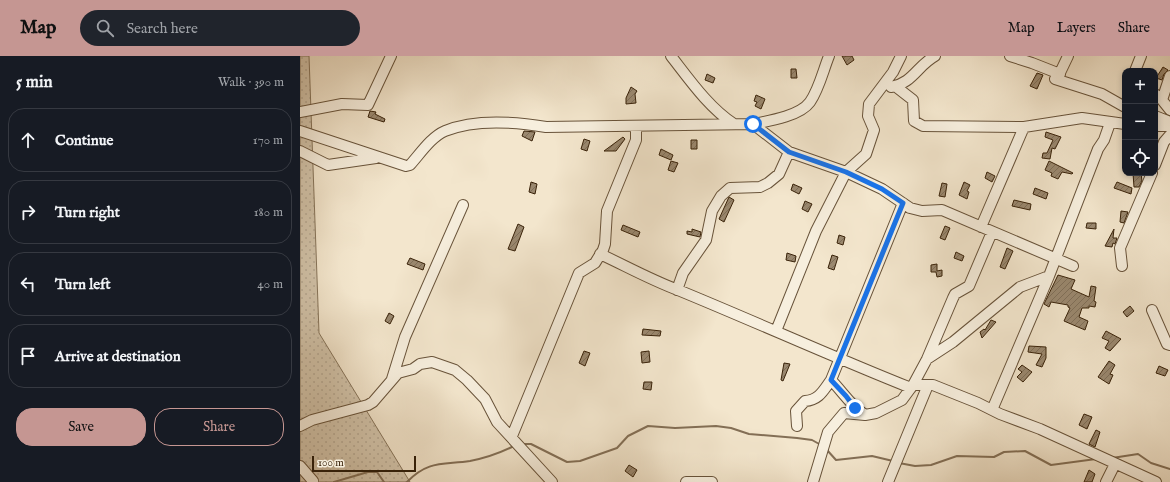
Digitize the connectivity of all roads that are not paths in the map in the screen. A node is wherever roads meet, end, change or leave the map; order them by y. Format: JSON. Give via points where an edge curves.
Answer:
{"nodes":[{"id":1,"x":391,"y":56,"type":"edge"},
{"id":2,"x":671,"y":56,"type":"edge"},
{"id":3,"x":829,"y":56,"type":"edge"},
{"id":4,"x":901,"y":56,"type":"edge"},
{"id":5,"x":935,"y":56,"type":"edge"},
{"id":6,"x":1010,"y":56,"type":"edge"},
{"id":7,"x":1068,"y":56,"type":"edge"},
{"id":8,"x":1141,"y":56,"type":"edge"},
{"id":9,"x":1030,"y":59,"type":"edge"},
{"id":10,"x":1136,"y":68,"type":"edge"},
{"id":11,"x":1170,"y":76,"type":"edge"},
{"id":12,"x":1057,"y":77,"type":"junction"},
{"id":13,"x":895,"y":86,"type":"junction"},
{"id":14,"x":881,"y":89,"type":"junction"},
{"id":15,"x":1158,"y":97,"type":"edge"},
{"id":16,"x":1122,"y":105,"type":"edge"},
{"id":17,"x":1170,"y":110,"type":"edge"},
{"id":18,"x":300,"y":112,"type":"edge"},
{"id":19,"x":1158,"y":117,"type":"edge"},
{"id":20,"x":1170,"y":122,"type":"edge"},
{"id":21,"x":1110,"y":123,"type":"junction"},
{"id":22,"x":734,"y":124,"type":"junction"},
{"id":23,"x":753,"y":124,"type":"junction"},
{"id":24,"x":1122,"y":124,"type":"edge"},
{"id":25,"x":1158,"y":126,"type":"edge"},
{"id":26,"x":1170,"y":126,"type":"edge"},
{"id":27,"x":636,"y":127,"type":"junction"},
{"id":28,"x":1024,"y":127,"type":"junction"},
{"id":29,"x":300,"y":131,"type":"edge"},
{"id":30,"x":1170,"y":135,"type":"edge"},
{"id":31,"x":300,"y":151,"type":"edge"},
{"id":32,"x":789,"y":152,"type":"junction"},
{"id":33,"x":1158,"y":157,"type":"edge"},
{"id":34,"x":377,"y":158,"type":"junction"},
{"id":35,"x":846,"y":172,"type":"junction"},
{"id":36,"x":1151,"y":176,"type":"edge"},
{"id":37,"x":903,"y":203,"type":"junction"},
{"id":38,"x":463,"y":205,"type":"dead end"},
{"id":39,"x":981,"y":227,"type":"junction"},
{"id":40,"x":992,"y":232,"type":"junction"},
{"id":41,"x":600,"y":254,"type":"junction"},
{"id":42,"x":1055,"y":259,"type":"junction"},
{"id":43,"x":1074,"y":266,"type":"dead end"},
{"id":44,"x":1122,"y":266,"type":"dead end"},
{"id":45,"x":1049,"y":276,"type":"junction"},
{"id":46,"x":677,"y":290,"type":"junction"},
{"id":47,"x":1152,"y":310,"type":"dead end"},
{"id":48,"x":776,"y":331,"type":"junction"},
{"id":49,"x":1170,"y":345,"type":"edge"},
{"id":50,"x":928,"y":359,"type":"junction"},
{"id":51,"x":839,"y":360,"type":"junction"},
{"id":52,"x":392,"y":379,"type":"junction"},
{"id":53,"x":831,"y":380,"type":"junction"},
{"id":54,"x":928,"y":385,"type":"junction"},
{"id":55,"x":912,"y":387,"type":"junction"},
{"id":56,"x":992,"y":410,"type":"junction"},
{"id":57,"x":865,"y":415,"type":"junction"},
{"id":58,"x":300,"y":426,"type":"edge"},
{"id":59,"x":797,"y":426,"type":"dead end"},
{"id":60,"x":512,"y":436,"type":"junction"},
{"id":61,"x":1115,"y":464,"type":"junction"},
{"id":62,"x":300,"y":466,"type":"edge"},
{"id":63,"x":312,"y":482,"type":"edge"},
{"id":64,"x":552,"y":482,"type":"edge"},
{"id":65,"x":686,"y":482,"type":"edge"},
{"id":66,"x":712,"y":482,"type":"edge"},
{"id":67,"x":812,"y":482,"type":"edge"},
{"id":68,"x":888,"y":482,"type":"edge"},
{"id":69,"x":1106,"y":482,"type":"edge"},
{"id":70,"x":1156,"y":482,"type":"edge"}],
"edges":[{"from":1,"to":18,"type":"street","via":[[368,105],[342,104]]},
{"from":2,"to":22,"type":"street","via":[[692,86],[724,118]]},
{"from":3,"to":23,"type":"street","via":[[809,103],[799,111],[782,118]]},
{"from":4,"to":14,"type":"street"},
{"from":5,"to":13,"type":"street","via":[[905,83]]},
{"from":6,"to":9,"type":"street"},
{"from":7,"to":12,"type":"street"},
{"from":8,"to":10,"type":"street"},
{"from":9,"to":12,"type":"street"},
{"from":11,"to":15,"type":"street"},
{"from":12,"to":16,"type":"street","via":[[1102,94]]},
{"from":13,"to":14,"type":"street"},
{"from":13,"to":28,"type":"street","via":[[913,100],[914,121],[923,126]]},
{"from":14,"to":35,"type":"street","via":[[868,107],[868,116],[874,130],[868,150],[864,158]]},
{"from":15,"to":17,"type":"street"},
{"from":19,"to":20,"type":"street"},
{"from":21,"to":24,"type":"street"},
{"from":21,"to":28,"type":"street","via":[[1082,118]]},
{"from":21,"to":42,"type":"street"},
{"from":22,"to":23,"type":"street"},
{"from":22,"to":27,"type":"street","via":[[656,124]]},
{"from":23,"to":32,"type":"street"},
{"from":25,"to":26,"type":"street"},
{"from":27,"to":34,"type":"street","via":[[546,127],[493,122],[445,131],[433,139],[410,165]]},
{"from":27,"to":41,"type":"street","via":[[636,140],[607,211],[605,244]]},
{"from":28,"to":39,"type":"street"},
{"from":29,"to":34,"type":"street"},
{"from":30,"to":33,"type":"street"},
{"from":31,"to":34,"type":"street","via":[[328,165]]},
{"from":32,"to":35,"type":"street"},
{"from":32,"to":46,"type":"street","via":[[779,174],[768,183],[760,187],[730,188],[721,196],[712,211],[706,240],[683,273]]},
{"from":35,"to":37,"type":"street","via":[[882,189]]},
{"from":35,"to":48,"type":"street","via":[[816,231]]},
{"from":36,"to":44,"type":"street","via":[[1120,248]]},
{"from":37,"to":39,"type":"street","via":[[922,211],[942,210]]},
{"from":37,"to":51,"type":"street"},
{"from":38,"to":52,"type":"street","via":[[405,337]]},
{"from":39,"to":40,"type":"street"},
{"from":40,"to":42,"type":"street"},
{"from":40,"to":50,"type":"street","via":[[969,286],[955,294]]},
{"from":41,"to":46,"type":"street"},
{"from":41,"to":60,"type":"street","via":[[595,263],[579,273]]},
{"from":42,"to":43,"type":"street"},
{"from":42,"to":45,"type":"street"},
{"from":45,"to":50,"type":"street","via":[[1020,287],[953,342]]},
{"from":45,"to":56,"type":"street"},
{"from":46,"to":48,"type":"street"},
{"from":47,"to":49,"type":"street","via":[[1167,344]]},
{"from":48,"to":51,"type":"street"},
{"from":50,"to":55,"type":"street"},
{"from":51,"to":53,"type":"street"},
{"from":51,"to":55,"type":"street"},
{"from":52,"to":58,"type":"street","via":[[368,405],[312,420]]},
{"from":52,"to":60,"type":"street","via":[[398,373],[413,369],[427,361],[455,370],[485,399],[496,422]]},
{"from":53,"to":57,"type":"street","via":[[855,408]]},
{"from":53,"to":59,"type":"street","via":[[814,401],[805,402],[796,411]]},
{"from":54,"to":55,"type":"street"},
{"from":54,"to":56,"type":"street"},
{"from":54,"to":68,"type":"street"},
{"from":55,"to":57,"type":"street","via":[[902,400],[876,414]]},
{"from":56,"to":61,"type":"street"},
{"from":57,"to":67,"type":"street","via":[[844,413],[828,432]]},
{"from":60,"to":64,"type":"street"},
{"from":61,"to":69,"type":"street"},
{"from":61,"to":70,"type":"street"},
{"from":62,"to":63,"type":"street"},
{"from":65,"to":66,"type":"street"}]}
